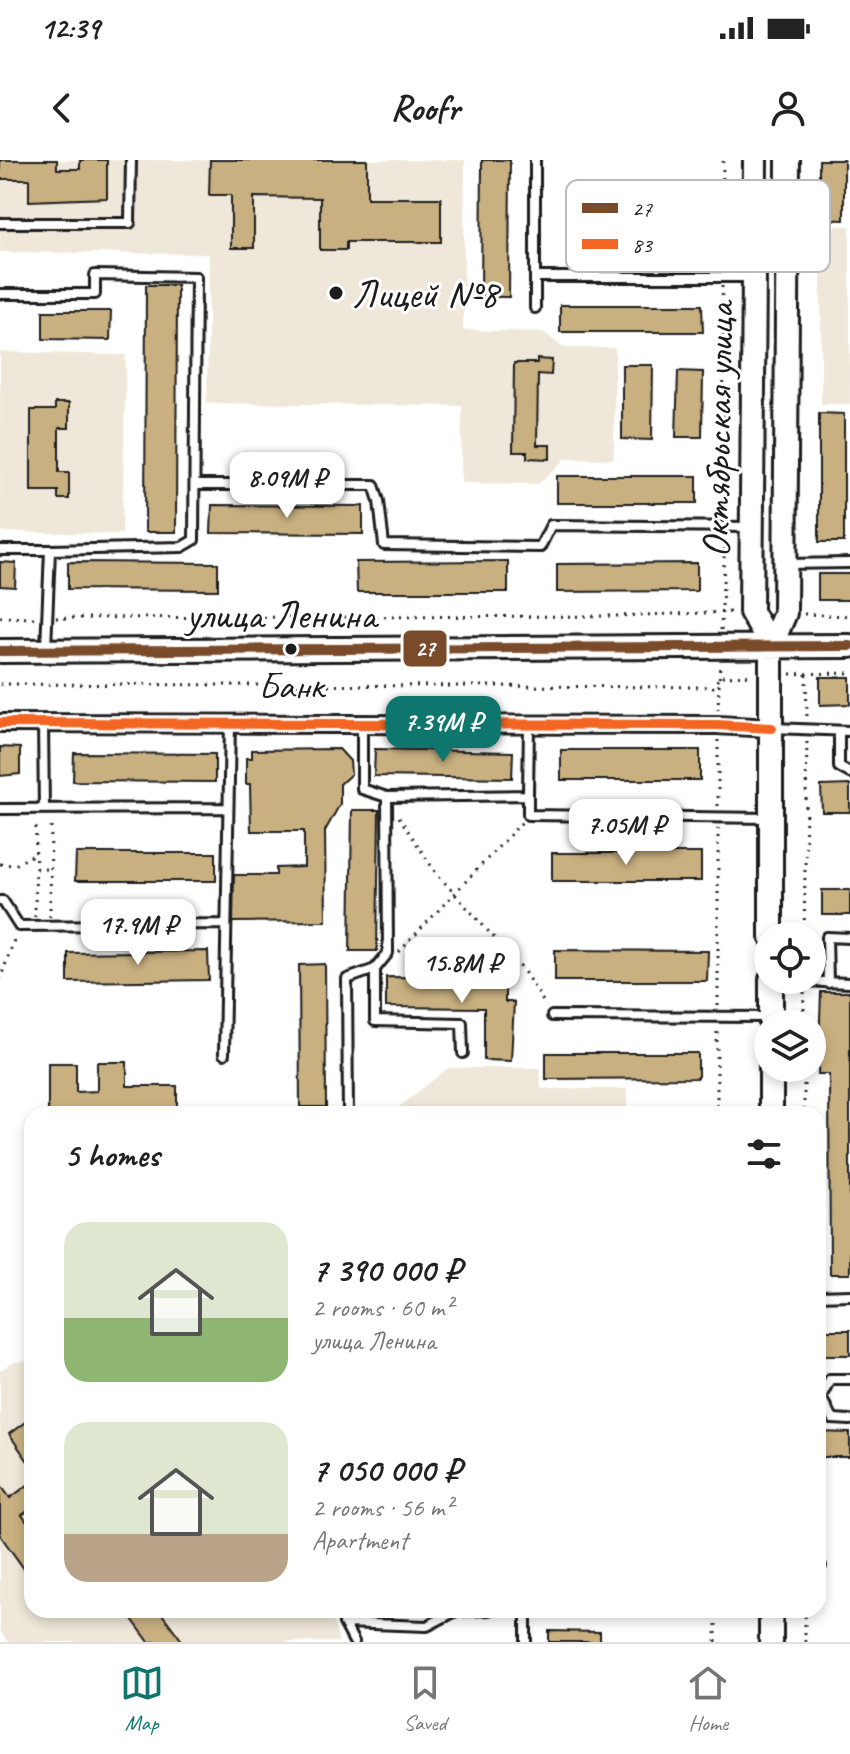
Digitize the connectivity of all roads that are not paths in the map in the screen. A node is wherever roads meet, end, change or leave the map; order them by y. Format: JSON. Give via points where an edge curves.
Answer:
{"nodes":[{"id":1,"x":131,"y":160,"type":"edge"},
{"id":2,"x":535,"y":160,"type":"edge"},
{"id":3,"x":788,"y":160,"type":"edge"},
{"id":4,"x":788,"y":180,"type":"edge"},
{"id":5,"x":0,"y":223,"type":"edge"},
{"id":6,"x":755,"y":272,"type":"edge"},
{"id":7,"x":789,"y":272,"type":"edge"},
{"id":8,"x":535,"y":277,"type":"junction"},
{"id":9,"x":755,"y":277,"type":"junction"},
{"id":10,"x":0,"y":294,"type":"edge"},
{"id":11,"x":535,"y":308,"type":"dead end"},
{"id":12,"x":789,"y":351,"type":"junction"},
{"id":13,"x":755,"y":352,"type":"junction"},
{"id":14,"x":195,"y":485,"type":"junction"},
{"id":15,"x":752,"y":527,"type":"junction"},
{"id":16,"x":0,"y":550,"type":"edge"},
{"id":17,"x":50,"y":550,"type":"junction"},
{"id":18,"x":850,"y":563,"type":"edge"},
{"id":19,"x":785,"y":564,"type":"junction"},
{"id":20,"x":771,"y":646,"type":"junction"},
{"id":21,"x":850,"y":646,"type":"edge"},
{"id":22,"x":0,"y":651,"type":"edge"},
{"id":23,"x":46,"y":651,"type":"junction"},
{"id":24,"x":43,"y":722,"type":"junction"},
{"id":25,"x":230,"y":722,"type":"junction"},
{"id":26,"x":0,"y":723,"type":"edge"},
{"id":27,"x":362,"y":723,"type":"junction"},
{"id":28,"x":529,"y":724,"type":"junction"},
{"id":29,"x":772,"y":728,"type":"junction"},
{"id":30,"x":839,"y":731,"type":"junction"},
{"id":31,"x":850,"y":731,"type":"edge"},
{"id":32,"x":850,"y":773,"type":"edge"},
{"id":33,"x":528,"y":795,"type":"junction"},
{"id":34,"x":387,"y":797,"type":"junction"},
{"id":35,"x":228,"y":808,"type":"junction"},
{"id":36,"x":0,"y":809,"type":"edge"},
{"id":37,"x":44,"y":809,"type":"junction"},
{"id":38,"x":771,"y":818,"type":"junction"},
{"id":39,"x":0,"y":901,"type":"edge"},
{"id":40,"x":771,"y":922,"type":"edge"},
{"id":41,"x":226,"y":924,"type":"junction"},
{"id":42,"x":850,"y":938,"type":"edge"},
{"id":43,"x":375,"y":969,"type":"junction"},
{"id":44,"x":828,"y":983,"type":"joint"},
{"id":45,"x":850,"y":983,"type":"edge"},
{"id":46,"x":552,"y":1016,"type":"road end"},
{"id":47,"x":754,"y":1020,"type":"edge"},
{"id":48,"x":463,"y":1053,"type":"dead end"},
{"id":49,"x":224,"y":1054,"type":"dead end"},
{"id":50,"x":771,"y":1082,"type":"edge"},
{"id":51,"x":348,"y":1106,"type":"edge"},
{"id":52,"x":771,"y":1106,"type":"edge"},
{"id":53,"x":850,"y":1295,"type":"edge"},
{"id":54,"x":826,"y":1296,"type":"edge"},
{"id":55,"x":850,"y":1379,"type":"edge"},
{"id":56,"x":826,"y":1386,"type":"edge"},
{"id":57,"x":826,"y":1409,"type":"edge"},
{"id":58,"x":850,"y":1420,"type":"edge"},
{"id":59,"x":344,"y":1618,"type":"edge"},
{"id":60,"x":442,"y":1618,"type":"edge"},
{"id":61,"x":526,"y":1618,"type":"edge"},
{"id":62,"x":771,"y":1618,"type":"edge"},
{"id":63,"x":344,"y":1623,"type":"junction"},
{"id":64,"x":354,"y":1642,"type":"edge"},
{"id":65,"x":526,"y":1642,"type":"edge"},
{"id":66,"x":771,"y":1642,"type":"edge"}],
"edges":[{"from":1,"to":5,"type":"lane","via":[[130,223]]},
{"from":2,"to":8,"type":"lane"},
{"from":3,"to":4,"type":"street","name":"Октябрьская улица"},
{"from":6,"to":9,"type":"street","name":"Октябрьская улица"},
{"from":7,"to":12,"type":"street","name":"Октябрьская улица"},
{"from":8,"to":9,"type":"lane"},
{"from":8,"to":11,"type":"lane"},
{"from":9,"to":13,"type":"street","name":"Октябрьская улица"},
{"from":10,"to":14,"type":"lane","via":[[95,294],[95,275],[196,277]]},
{"from":12,"to":13,"type":"street"},
{"from":12,"to":19,"type":"street","name":"Октябрьская улица"},
{"from":13,"to":15,"type":"street","name":"Октябрьская улица"},
{"from":14,"to":15,"type":"lane","via":[[374,485],[384,545],[540,547],[551,525]]},
{"from":14,"to":17,"type":"lane","via":[[194,540],[182,547]]},
{"from":15,"to":20,"type":"street","name":"Октябрьская улица","via":[[751,612]]},
{"from":16,"to":17,"type":"lane"},
{"from":17,"to":23,"type":"lane"},
{"from":18,"to":19,"type":"lane"},
{"from":19,"to":20,"type":"street","name":"Октябрьская улица","via":[[785,613]]},
{"from":20,"to":21,"type":"street","name":"улица Ленина"},
{"from":20,"to":23,"type":"street","name":"улица Ленина"},
{"from":20,"to":29,"type":"street","name":"Октябрьская улица"},
{"from":22,"to":23,"type":"street","name":"улица Ленина"},
{"from":24,"to":25,"type":"street"},
{"from":24,"to":26,"type":"street"},
{"from":24,"to":37,"type":"lane"},
{"from":25,"to":27,"type":"street"},
{"from":25,"to":35,"type":"lane"},
{"from":27,"to":28,"type":"street"},
{"from":27,"to":34,"type":"lane","via":[[362,789]]},
{"from":28,"to":29,"type":"street"},
{"from":28,"to":33,"type":"lane"},
{"from":29,"to":30,"type":"lane"},
{"from":29,"to":38,"type":"street","name":"Октябрьская улица"},
{"from":30,"to":31,"type":"lane"},
{"from":30,"to":32,"type":"lane","via":[[839,767]]},
{"from":33,"to":34,"type":"lane"},
{"from":33,"to":38,"type":"lane","via":[[528,815]]},
{"from":34,"to":43,"type":"lane","via":[[388,953]]},
{"from":35,"to":37,"type":"lane"},
{"from":35,"to":41,"type":"lane"},
{"from":36,"to":37,"type":"lane"},
{"from":38,"to":40,"type":"street","name":"Октябрьская улица"},
{"from":39,"to":41,"type":"lane","via":[[19,926]]},
{"from":41,"to":49,"type":"lane"},
{"from":42,"to":44,"type":"lane","via":[[827,937]]},
{"from":43,"to":48,"type":"lane","via":[[375,1021],[462,1023]]},
{"from":43,"to":51,"type":"lane","via":[[347,979]]},
{"from":44,"to":45,"type":"lane"},
{"from":46,"to":47,"type":"lane"},
{"from":50,"to":52,"type":"street"},
{"from":53,"to":54,"type":"lane"},
{"from":55,"to":56,"type":"lane","via":[[830,1379]]},
{"from":57,"to":58,"type":"lane","via":[[832,1419]]},
{"from":59,"to":63,"type":"lane"},
{"from":60,"to":63,"type":"lane","via":[[427,1626]]},
{"from":61,"to":65,"type":"lane"},
{"from":62,"to":66,"type":"street"},
{"from":63,"to":64,"type":"lane"}]}
